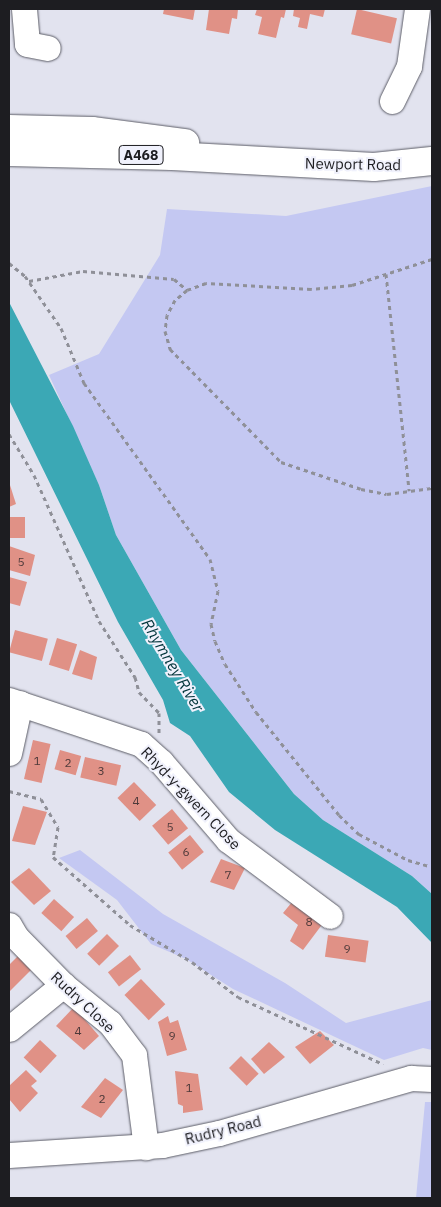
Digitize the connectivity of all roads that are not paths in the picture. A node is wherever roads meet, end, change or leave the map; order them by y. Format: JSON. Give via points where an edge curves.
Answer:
{"nodes":[{"id":1,"x":24,"y":9,"type":"edge"},
{"id":2,"x":417,"y":9,"type":"edge"},
{"id":3,"x":48,"y":48,"type":"dead end"},
{"id":4,"x":392,"y":100,"type":"dead end"},
{"id":5,"x":9,"y":129,"type":"edge"},
{"id":6,"x":9,"y":152,"type":"edge"},
{"id":7,"x":273,"y":160,"type":"junction"},
{"id":8,"x":432,"y":161,"type":"edge"},
{"id":9,"x":14,"y":702,"type":"edge"},
{"id":10,"x":9,"y":753,"type":"edge"},
{"id":11,"x":330,"y":916,"type":"dead end"},
{"id":12,"x":9,"y":925,"type":"edge"},
{"id":13,"x":63,"y":985,"type":"junction"},
{"id":14,"x":9,"y":1029,"type":"edge"},
{"id":15,"x":421,"y":1079,"type":"edge"},
{"id":16,"x":146,"y":1147,"type":"junction"},
{"id":17,"x":9,"y":1155,"type":"edge"}],
"edges":[{"from":1,"to":3,"type":"street","via":[[27,44]]},
{"from":2,"to":4,"type":"street","via":[[409,66]]},
{"from":5,"to":7,"type":"main road","name":"Newport Road","via":[[77,130],[157,137]]},
{"from":6,"to":7,"type":"main road","name":"Newport Road","number":"A468"},
{"from":7,"to":8,"type":"main road","name":"Newport Road","number":"A468","via":[[374,167]]},
{"from":9,"to":10,"type":"street"},
{"from":9,"to":11,"type":"street","name":"Rhyd-y-gwern Close","via":[[141,744],[228,840]]},
{"from":12,"to":13,"type":"street","name":"Rudry Close","via":[[16,937]]},
{"from":13,"to":14,"type":"street"},
{"from":13,"to":16,"type":"street","name":"Rudry Close","via":[[110,1023],[134,1055]]},
{"from":15,"to":16,"type":"street","name":"Rudry Road","via":[[219,1133]]},
{"from":16,"to":17,"type":"street","name":"Rudry Road"}]}
